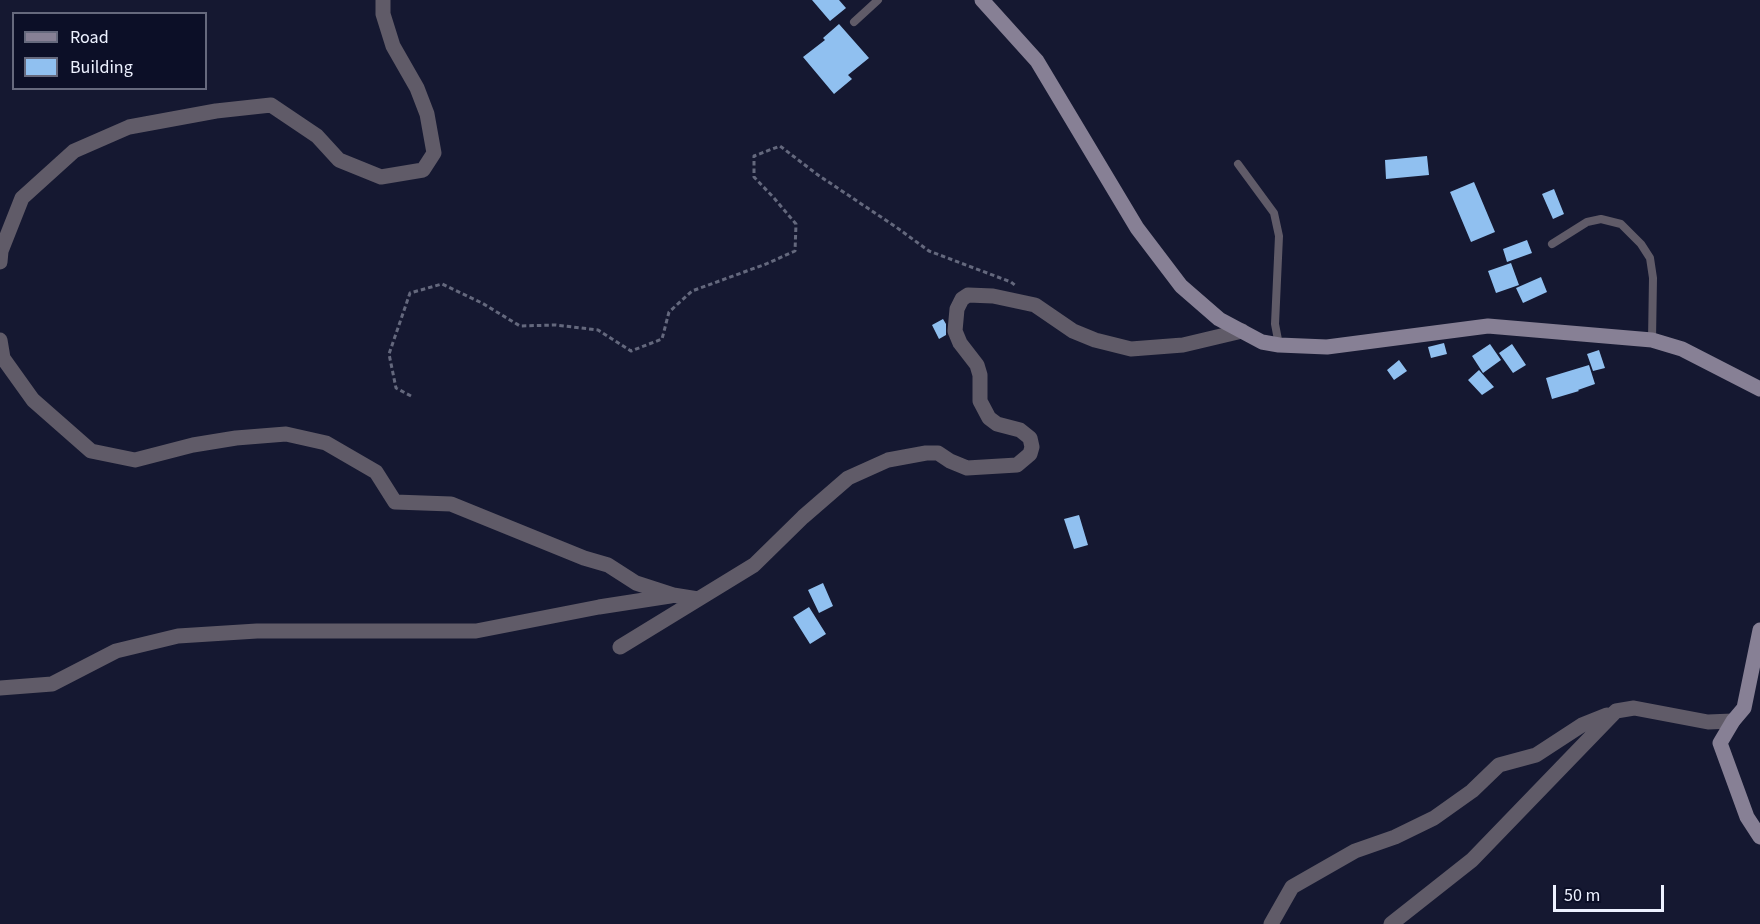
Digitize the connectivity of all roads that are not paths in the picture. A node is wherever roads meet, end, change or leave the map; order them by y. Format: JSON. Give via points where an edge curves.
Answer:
{"nodes":[{"id":1,"x":383,"y":0,"type":"edge"},
{"id":2,"x":878,"y":0,"type":"edge"},
{"id":3,"x":982,"y":0,"type":"edge"},
{"id":4,"x":854,"y":22,"type":"dead end"},
{"id":5,"x":1238,"y":164,"type":"dead end"},
{"id":6,"x":1552,"y":244,"type":"dead end"},
{"id":7,"x":0,"y":262,"type":"edge"},
{"id":8,"x":1242,"y":331,"type":"junction"},
{"id":9,"x":0,"y":340,"type":"edge"},
{"id":10,"x":1652,"y":340,"type":"junction"},
{"id":11,"x":1279,"y":345,"type":"junction"},
{"id":12,"x":1760,"y":389,"type":"edge"},
{"id":13,"x":673,"y":596,"type":"junction"},
{"id":14,"x":698,"y":599,"type":"junction"},
{"id":15,"x":1760,"y":630,"type":"edge"},
{"id":16,"x":620,"y":647,"type":"dead end"},
{"id":17,"x":0,"y":688,"type":"edge"},
{"id":18,"x":1616,"y":711,"type":"junction"},
{"id":19,"x":1733,"y":721,"type":"junction"},
{"id":20,"x":1760,"y":837,"type":"edge"},
{"id":21,"x":1271,"y":924,"type":"edge"},
{"id":22,"x":1391,"y":924,"type":"edge"}],
"edges":[{"from":1,"to":7,"type":"street","via":[[393,46],[427,114],[434,153],[423,170],[381,177],[339,160],[316,136],[271,105],[129,127],[74,151],[22,198]]},
{"from":2,"to":4,"type":"lane"},
{"from":3,"to":8,"type":"main road","via":[[1037,61],[1137,228],[1181,286],[1219,319]]},
{"from":5,"to":11,"type":"lane","via":[[1274,213],[1279,236],[1275,324]]},
{"from":6,"to":10,"type":"lane","via":[[1587,222],[1601,219],[1622,224],[1650,258]]},
{"from":8,"to":11,"type":"main road","via":[[1262,342]]},
{"from":8,"to":14,"type":"street","via":[[1183,345],[1131,349],[1073,331],[1035,305],[968,295],[957,309],[956,331],[977,365],[980,401],[997,424],[1020,430],[1030,438],[1030,454],[1017,465],[966,468],[938,453],[888,460],[848,478],[754,565]]},
{"from":9,"to":13,"type":"street","via":[[3,357],[33,400],[91,451],[135,460],[236,438],[286,434],[326,443],[376,472],[395,502],[451,504],[608,565],[636,584]]},
{"from":10,"to":11,"type":"main road","via":[[1488,326],[1327,347]]},
{"from":10,"to":12,"type":"main road","via":[[1682,350]]},
{"from":13,"to":14,"type":"street"},
{"from":13,"to":17,"type":"street","via":[[476,631],[257,631],[178,636],[116,651],[52,684]]},
{"from":14,"to":16,"type":"street"},
{"from":15,"to":19,"type":"main road","via":[[1744,708]]},
{"from":18,"to":19,"type":"street","via":[[1634,708],[1708,722]]},
{"from":18,"to":21,"type":"street","via":[[1582,724],[1536,755],[1499,765],[1472,791],[1434,818],[1355,851],[1292,887]]},
{"from":18,"to":22,"type":"street","via":[[1472,860]]},
{"from":19,"to":20,"type":"main road","via":[[1720,743],[1747,816]]}]}
